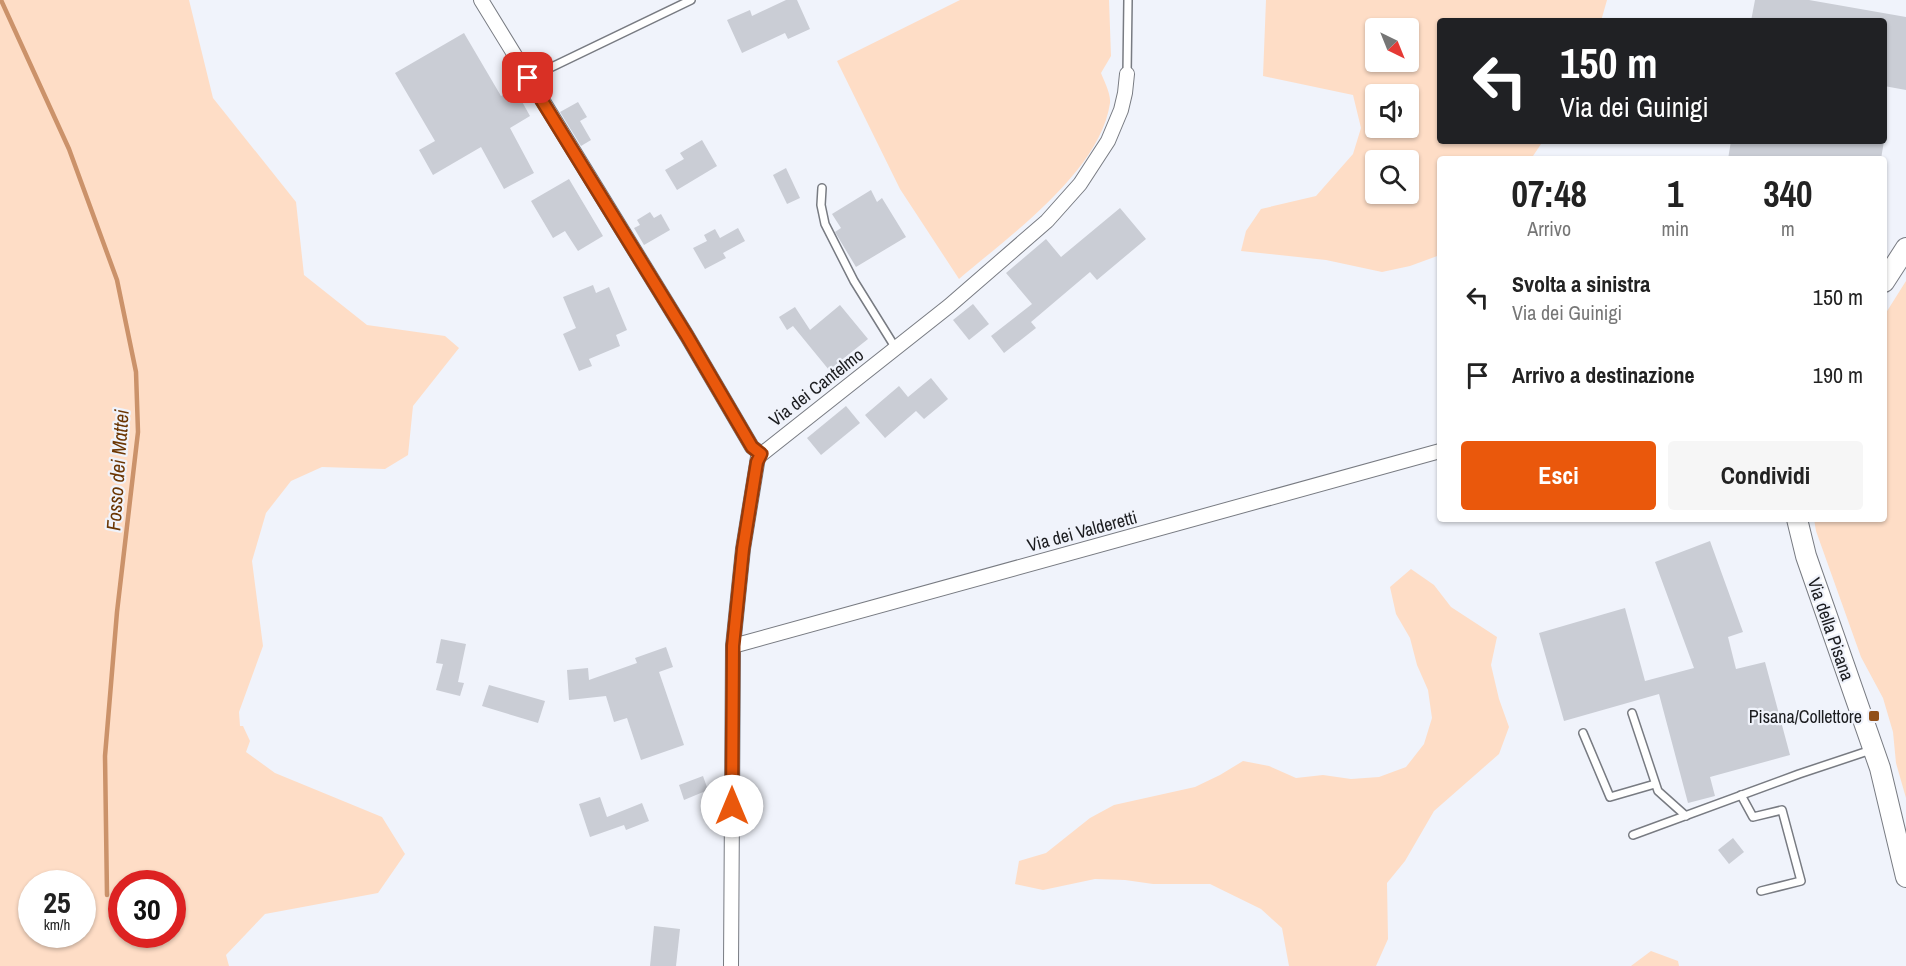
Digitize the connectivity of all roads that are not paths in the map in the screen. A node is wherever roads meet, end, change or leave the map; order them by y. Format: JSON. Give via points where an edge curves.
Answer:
{"nodes":[{"id":1,"x":482,"y":0,"type":"edge"},
{"id":2,"x":691,"y":0,"type":"edge"},
{"id":3,"x":1128,"y":0,"type":"edge"},
{"id":4,"x":1127,"y":74,"type":"joint"},
{"id":5,"x":528,"y":78,"type":"junction"},
{"id":6,"x":822,"y":188,"type":"dead end"},
{"id":7,"x":1906,"y":248,"type":"edge"},
{"id":8,"x":1887,"y":277,"type":"edge"},
{"id":9,"x":895,"y":347,"type":"junction"},
{"id":10,"x":1437,"y":452,"type":"edge"},
{"id":11,"x":761,"y":454,"type":"junction"},
{"id":12,"x":1798,"y":522,"type":"edge"},
{"id":13,"x":733,"y":646,"type":"junction"},
{"id":14,"x":1632,"y":714,"type":"dead end"},
{"id":15,"x":1583,"y":733,"type":"dead end"},
{"id":16,"x":1873,"y":749,"type":"junction"},
{"id":17,"x":1655,"y":784,"type":"junction"},
{"id":18,"x":1742,"y":795,"type":"junction"},
{"id":19,"x":1686,"y":816,"type":"junction"},
{"id":20,"x":1633,"y":835,"type":"dead end"},
{"id":21,"x":1906,"y":877,"type":"edge"},
{"id":22,"x":1761,"y":891,"type":"dead end"},
{"id":23,"x":731,"y":966,"type":"edge"}],
"edges":[{"from":1,"to":5,"type":"street"},
{"from":2,"to":5,"type":"lane"},
{"from":3,"to":4,"type":"lane"},
{"from":4,"to":9,"type":"street","name":"Via dei Cantelmo","via":[[1115,126],[1090,170],[1061,207],[949,306]]},
{"from":5,"to":11,"type":"street","via":[[752,447]]},
{"from":6,"to":9,"type":"lane","via":[[825,224]]},
{"from":7,"to":8,"type":"main road"},
{"from":9,"to":11,"type":"street","name":"Via dei Cantelmo"},
{"from":10,"to":13,"type":"street","name":"Via dei Valderetti"},
{"from":11,"to":13,"type":"street","via":[[743,549]]},
{"from":12,"to":16,"type":"main road","name":"Via della Pisana"},
{"from":13,"to":23,"type":"street"},
{"from":14,"to":17,"type":"lane"},
{"from":15,"to":17,"type":"lane","via":[[1610,797]]},
{"from":16,"to":18,"type":"lane"},
{"from":16,"to":21,"type":"main road","name":"Via della Pisana"},
{"from":17,"to":19,"type":"lane"},
{"from":18,"to":19,"type":"lane"},
{"from":18,"to":22,"type":"lane","via":[[1753,817],[1782,810],[1801,881]]},
{"from":19,"to":20,"type":"lane"}]}
